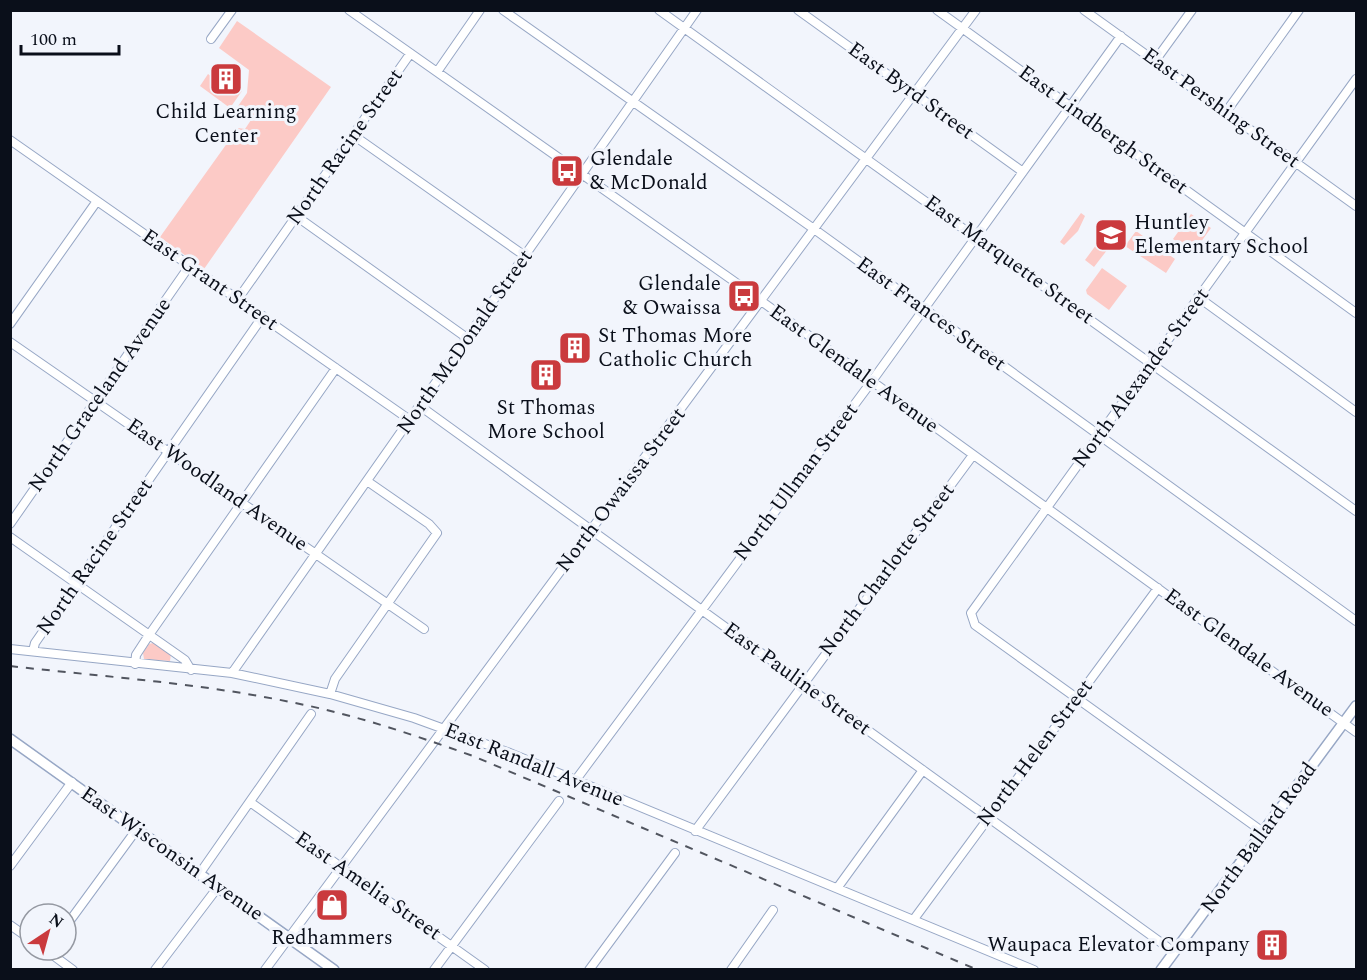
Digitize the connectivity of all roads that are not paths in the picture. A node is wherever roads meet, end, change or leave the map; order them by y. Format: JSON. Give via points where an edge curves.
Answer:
{"nodes":[{"id":1,"x":232,"y":10,"type":"edge"},
{"id":2,"x":349,"y":10,"type":"edge"},
{"id":3,"x":480,"y":10,"type":"edge"},
{"id":4,"x":503,"y":10,"type":"edge"},
{"id":5,"x":659,"y":10,"type":"edge"},
{"id":6,"x":698,"y":10,"type":"edge"},
{"id":7,"x":798,"y":10,"type":"edge"},
{"id":8,"x":937,"y":10,"type":"edge"},
{"id":9,"x":976,"y":10,"type":"edge"},
{"id":10,"x":1192,"y":10,"type":"edge"},
{"id":11,"x":1299,"y":10,"type":"edge"},
{"id":12,"x":1084,"y":11,"type":"edge"},
{"id":13,"x":962,"y":28,"type":"junction"},
{"id":14,"x":685,"y":29,"type":"junction"},
{"id":15,"x":1121,"y":36,"type":"junction"},
{"id":16,"x":211,"y":39,"type":"dead end"},
{"id":17,"x":410,"y":54,"type":"junction"},
{"id":18,"x":1155,"y":61,"type":"junction"},
{"id":19,"x":437,"y":72,"type":"junction"},
{"id":20,"x":1356,"y":79,"type":"edge"},
{"id":21,"x":914,"y":93,"type":"junction"},
{"id":22,"x":633,"y":102,"type":"junction"},
{"id":23,"x":1070,"y":106,"type":"junction"},
{"id":24,"x":1226,"y":112,"type":"junction"},
{"id":25,"x":353,"y":135,"type":"junction"},
{"id":26,"x":10,"y":140,"type":"edge"},
{"id":27,"x":866,"y":157,"type":"junction"},
{"id":28,"x":1296,"y":162,"type":"junction"},
{"id":29,"x":1023,"y":172,"type":"junction"},
{"id":30,"x":582,"y":175,"type":"junction"},
{"id":31,"x":97,"y":201,"type":"junction"},
{"id":32,"x":1356,"y":206,"type":"edge"},
{"id":33,"x":296,"y":216,"type":"junction"},
{"id":34,"x":814,"y":230,"type":"junction"},
{"id":35,"x":1245,"y":232,"type":"junction"},
{"id":36,"x":976,"y":236,"type":"junction"},
{"id":37,"x":525,"y":256,"type":"junction"},
{"id":38,"x":190,"y":265,"type":"junction"},
{"id":39,"x":1198,"y":297,"type":"junction"},
{"id":40,"x":238,"y":298,"type":"junction"},
{"id":41,"x":761,"y":302,"type":"junction"},
{"id":42,"x":924,"y":309,"type":"junction"},
{"id":43,"x":1356,"y":313,"type":"edge"},
{"id":44,"x":263,"y":316,"type":"junction"},
{"id":45,"x":11,"y":322,"type":"edge"},
{"id":46,"x":467,"y":338,"type":"junction"},
{"id":47,"x":10,"y":342,"type":"edge"},
{"id":48,"x":1151,"y":363,"type":"junction"},
{"id":49,"x":336,"y":368,"type":"junction"},
{"id":50,"x":872,"y":381,"type":"junction"},
{"id":51,"x":96,"y":401,"type":"junction"},
{"id":52,"x":420,"y":406,"type":"junction"},
{"id":53,"x":1356,"y":412,"type":"edge"},
{"id":54,"x":410,"y":420,"type":"junction"},
{"id":55,"x":1100,"y":435,"type":"junction"},
{"id":56,"x":169,"y":451,"type":"junction"},
{"id":57,"x":973,"y":455,"type":"junction"},
{"id":58,"x":367,"y":481,"type":"junction"},
{"id":59,"x":241,"y":502,"type":"junction"},
{"id":60,"x":1047,"y":508,"type":"junction"},
{"id":61,"x":1356,"y":511,"type":"edge"},
{"id":62,"x":10,"y":524,"type":"edge"},
{"id":63,"x":591,"y":529,"type":"junction"},
{"id":64,"x":10,"y":537,"type":"edge"},
{"id":65,"x":316,"y":554,"type":"junction"},
{"id":66,"x":76,"y":584,"type":"junction"},
{"id":67,"x":1158,"y":588,"type":"junction"},
{"id":68,"x":389,"y":604,"type":"junction"},
{"id":69,"x":702,"y":609,"type":"junction"},
{"id":70,"x":1356,"y":621,"type":"edge"},
{"id":71,"x":424,"y":629,"type":"dead end"},
{"id":72,"x":149,"y":635,"type":"junction"},
{"id":73,"x":10,"y":649,"type":"edge"},
{"id":74,"x":33,"y":651,"type":"junction"},
{"id":75,"x":135,"y":664,"type":"junction"},
{"id":76,"x":191,"y":670,"type":"junction"},
{"id":77,"x":232,"y":673,"type":"junction"},
{"id":78,"x":803,"y":682,"type":"junction"},
{"id":79,"x":330,"y":694,"type":"junction"},
{"id":80,"x":1076,"y":698,"type":"junction"},
{"id":81,"x":1356,"y":706,"type":"edge"},
{"id":82,"x":311,"y":714,"type":"dead end"},
{"id":83,"x":1344,"y":723,"type":"junction"},
{"id":84,"x":444,"y":728,"type":"junction"},
{"id":85,"x":1356,"y":732,"type":"edge"},
{"id":86,"x":10,"y":739,"type":"edge"},
{"id":87,"x":20,"y":745,"type":"junction"},
{"id":88,"x":10,"y":752,"type":"edge"},
{"id":89,"x":923,"y":770,"type":"junction"},
{"id":90,"x":575,"y":781,"type":"junction"},
{"id":91,"x":72,"y":782,"type":"junction"},
{"id":92,"x":559,"y":801,"type":"dead end"},
{"id":93,"x":250,"y":802,"type":"junction"},
{"id":94,"x":988,"y":817,"type":"junction"},
{"id":95,"x":138,"y":829,"type":"junction"},
{"id":96,"x":695,"y":831,"type":"junction"},
{"id":97,"x":1263,"y":832,"type":"junction"},
{"id":98,"x":675,"y":853,"type":"dead end"},
{"id":99,"x":10,"y":866,"type":"edge"},
{"id":100,"x":340,"y":866,"type":"junction"},
{"id":101,"x":200,"y":873,"type":"junction"},
{"id":102,"x":218,"y":886,"type":"junction"},
{"id":103,"x":838,"y":887,"type":"junction"},
{"id":104,"x":78,"y":910,"type":"edge"},
{"id":105,"x":774,"y":910,"type":"dead end"},
{"id":106,"x":914,"y":919,"type":"junction"},
{"id":107,"x":289,"y":937,"type":"junction"},
{"id":108,"x":451,"y":946,"type":"junction"},
{"id":109,"x":1174,"y":952,"type":"junction"},
{"id":110,"x":155,"y":969,"type":"edge"},
{"id":111,"x":265,"y":969,"type":"edge"},
{"id":112,"x":334,"y":969,"type":"edge"},
{"id":113,"x":434,"y":969,"type":"edge"},
{"id":114,"x":485,"y":969,"type":"edge"},
{"id":115,"x":590,"y":969,"type":"edge"},
{"id":116,"x":731,"y":969,"type":"edge"},
{"id":117,"x":1034,"y":969,"type":"edge"},
{"id":118,"x":1161,"y":969,"type":"edge"}],
"edges":[{"from":1,"to":16,"type":"street"},
{"from":2,"to":17,"type":"street","name":"East Glendale Avenue"},
{"from":3,"to":19,"type":"street","name":"North Racine Street"},
{"from":4,"to":22,"type":"street","name":"East Frances Street"},
{"from":5,"to":14,"type":"street","name":"East Marquette Street"},
{"from":6,"to":14,"type":"street","name":"North McDonald Street"},
{"from":7,"to":21,"type":"street","name":"East Byrd Street"},
{"from":8,"to":13,"type":"street","name":"East Lindbergh Street"},
{"from":9,"to":13,"type":"street","name":"North Owaissa Street"},
{"from":10,"to":18,"type":"street"},
{"from":11,"to":24,"type":"street"},
{"from":12,"to":15,"type":"street","name":"East Pershing Street"},
{"from":13,"to":21,"type":"street","name":"North Owaissa Street"},
{"from":13,"to":23,"type":"street","name":"East Lindbergh Street"},
{"from":14,"to":22,"type":"street","name":"North McDonald Street"},
{"from":14,"to":27,"type":"street","name":"East Marquette Street"},
{"from":15,"to":18,"type":"street","name":"East Pershing Street"},
{"from":15,"to":23,"type":"street","name":"North Ullman Street"},
{"from":17,"to":19,"type":"street","name":"East Glendale Avenue"},
{"from":17,"to":25,"type":"street","name":"North Racine Street"},
{"from":18,"to":24,"type":"street","name":"East Pershing Street"},
{"from":19,"to":30,"type":"street","name":"East Glendale Avenue"},
{"from":20,"to":28,"type":"street","name":"North Alexander Street"},
{"from":21,"to":27,"type":"street","name":"North Owaissa Street"},
{"from":21,"to":29,"type":"street","name":"East Byrd Street"},
{"from":22,"to":30,"type":"street","name":"North McDonald Street"},
{"from":22,"to":34,"type":"street","name":"East Frances Street"},
{"from":23,"to":29,"type":"street","name":"North Ullman Street"},
{"from":23,"to":35,"type":"street","name":"East Lindbergh Street"},
{"from":24,"to":28,"type":"street","name":"East Pershing Street"},
{"from":25,"to":33,"type":"street","name":"North Racine Street"},
{"from":25,"to":37,"type":"street"},
{"from":26,"to":31,"type":"street","name":"East Grant Street"},
{"from":27,"to":34,"type":"street","name":"North Owaissa Street"},
{"from":27,"to":36,"type":"street","name":"East Marquette Street"},
{"from":28,"to":32,"type":"street","name":"East Pershing Street"},
{"from":28,"to":35,"type":"street","name":"North Alexander Street"},
{"from":29,"to":36,"type":"street","name":"North Ullman Street"},
{"from":30,"to":37,"type":"street","name":"North McDonald Street"},
{"from":30,"to":41,"type":"street","name":"East Glendale Avenue"},
{"from":31,"to":38,"type":"street","name":"East Grant Street"},
{"from":31,"to":45,"type":"street"},
{"from":33,"to":40,"type":"street","name":"North Racine Street"},
{"from":33,"to":46,"type":"street"},
{"from":34,"to":41,"type":"street","name":"North Owaissa Street"},
{"from":34,"to":42,"type":"street","name":"East Frances Street"},
{"from":35,"to":39,"type":"street","name":"North Alexander Street"},
{"from":35,"to":43,"type":"street","name":"East Lindbergh Street"},
{"from":36,"to":42,"type":"street","name":"North Ullman Street"},
{"from":36,"to":48,"type":"street","name":"East Marquette Street"},
{"from":37,"to":46,"type":"street","name":"North McDonald Street"},
{"from":38,"to":40,"type":"street","name":"East Grant Street"},
{"from":38,"to":51,"type":"street","name":"North Graceland Avenue"},
{"from":39,"to":48,"type":"street","name":"North Alexander Street"},
{"from":39,"to":53,"type":"street"},
{"from":40,"to":44,"type":"street","name":"East Grant Street"},
{"from":41,"to":50,"type":"street","name":"East Glendale Avenue"},
{"from":41,"to":63,"type":"street","name":"North Owaissa Street"},
{"from":42,"to":50,"type":"street","name":"North Ullman Street"},
{"from":42,"to":55,"type":"street","name":"East Frances Street"},
{"from":44,"to":49,"type":"street","name":"East Grant Street"},
{"from":44,"to":56,"type":"street","name":"North Racine Street"},
{"from":46,"to":52,"type":"street","name":"North McDonald Street"},
{"from":47,"to":51,"type":"street","name":"East Woodland Avenue"},
{"from":48,"to":55,"type":"street","name":"North Alexander Street"},
{"from":48,"to":61,"type":"street","name":"East Marquette Street"},
{"from":49,"to":54,"type":"street","name":"East Grant Street"},
{"from":49,"to":59,"type":"street"},
{"from":50,"to":57,"type":"street","name":"East Glendale Avenue"},
{"from":50,"to":69,"type":"street","name":"North Ullman Street"},
{"from":51,"to":56,"type":"street","name":"East Woodland Avenue"},
{"from":51,"to":62,"type":"street","name":"North Graceland Avenue"},
{"from":52,"to":54,"type":"street","name":"North McDonald Street"},
{"from":52,"to":63,"type":"street","name":"East Pauline Street"},
{"from":54,"to":58,"type":"street","name":"North McDonald Street"},
{"from":55,"to":60,"type":"street","name":"North Alexander Street"},
{"from":55,"to":70,"type":"street","name":"East Frances Street"},
{"from":56,"to":59,"type":"street","name":"East Woodland Avenue"},
{"from":56,"to":66,"type":"street","name":"North Racine Street"},
{"from":57,"to":60,"type":"street","name":"East Glendale Avenue"},
{"from":57,"to":78,"type":"street","name":"North Charlotte Street"},
{"from":58,"to":65,"type":"street","name":"North McDonald Street"},
{"from":58,"to":68,"type":"street","via":[[437,531]]},
{"from":59,"to":65,"type":"street","name":"East Woodland Avenue"},
{"from":59,"to":72,"type":"street"},
{"from":60,"to":67,"type":"street","name":"East Glendale Avenue"},
{"from":60,"to":80,"type":"street","name":"North Alexander Street","via":[[974,609],[971,619]]},
{"from":63,"to":69,"type":"street","name":"East Pauline Street"},
{"from":63,"to":84,"type":"street","name":"North Owaissa Street"},
{"from":64,"to":66,"type":"street"},
{"from":65,"to":68,"type":"street","name":"East Woodland Avenue"},
{"from":65,"to":77,"type":"street","name":"North McDonald Street"},
{"from":66,"to":72,"type":"street"},
{"from":66,"to":74,"type":"street","name":"North Racine Street"},
{"from":67,"to":80,"type":"street","name":"North Helen Street"},
{"from":67,"to":83,"type":"street","name":"East Glendale Avenue"},
{"from":68,"to":71,"type":"street","name":"East Woodland Avenue"},
{"from":68,"to":79,"type":"street","via":[[335,679]]},
{"from":69,"to":78,"type":"street","name":"East Pauline Street"},
{"from":69,"to":90,"type":"street","name":"North Ullman Street"},
{"from":72,"to":75,"type":"street","via":[[136,654]]},
{"from":72,"to":76,"type":"street","via":[[186,660]]},
{"from":73,"to":74,"type":"street","name":"East Randall Avenue"},
{"from":74,"to":75,"type":"street","name":"East Randall Avenue"},
{"from":75,"to":76,"type":"street","name":"East Randall Avenue"},
{"from":76,"to":77,"type":"street","name":"East Randall Avenue"},
{"from":77,"to":79,"type":"street","name":"East Randall Avenue"},
{"from":78,"to":89,"type":"street","name":"East Pauline Street"},
{"from":78,"to":96,"type":"street","name":"North Charlotte Street"},
{"from":79,"to":84,"type":"street","name":"East Randall Avenue"},
{"from":80,"to":94,"type":"street","name":"North Helen Street"},
{"from":80,"to":97,"type":"street"},
{"from":81,"to":83,"type":"main road","name":"North Ballard Road"},
{"from":82,"to":93,"type":"street"},
{"from":83,"to":85,"type":"street","name":"East Glendale Avenue"},
{"from":83,"to":97,"type":"main road","name":"North Ballard Road"},
{"from":84,"to":90,"type":"street","name":"East Randall Avenue"},
{"from":84,"to":100,"type":"street","name":"North Owaissa Street"},
{"from":86,"to":87,"type":"main road","name":"East Wisconsin Avenue"},
{"from":87,"to":88,"type":"street"},
{"from":87,"to":91,"type":"main road","name":"East Wisconsin Avenue"},
{"from":89,"to":94,"type":"street","name":"East Pauline Street"},
{"from":89,"to":103,"type":"street"},
{"from":90,"to":96,"type":"street","name":"East Randall Avenue"},
{"from":91,"to":95,"type":"main road","name":"East Wisconsin Avenue"},
{"from":91,"to":99,"type":"street"},
{"from":92,"to":108,"type":"street"},
{"from":93,"to":100,"type":"street","name":"East Amelia Street"},
{"from":93,"to":101,"type":"street"},
{"from":94,"to":106,"type":"street","name":"North Helen Street"},
{"from":94,"to":109,"type":"street","name":"East Pauline Street"},
{"from":95,"to":101,"type":"main road","name":"East Wisconsin Avenue"},
{"from":95,"to":104,"type":"street"},
{"from":96,"to":103,"type":"street","name":"East Randall Avenue"},
{"from":97,"to":109,"type":"main road","name":"North Ballard Road"},
{"from":98,"to":115,"type":"street"},
{"from":100,"to":107,"type":"street","name":"North Owaissa Street"},
{"from":100,"to":108,"type":"street","name":"East Amelia Street"},
{"from":101,"to":102,"type":"main road","name":"East Wisconsin Avenue"},
{"from":102,"to":107,"type":"main road","name":"East Wisconsin Avenue"},
{"from":102,"to":110,"type":"street"},
{"from":103,"to":106,"type":"street","name":"East Randall Avenue"},
{"from":105,"to":116,"type":"street"},
{"from":106,"to":117,"type":"street","name":"East Randall Avenue"},
{"from":107,"to":111,"type":"street","name":"North Owaissa Street"},
{"from":107,"to":112,"type":"main road","name":"East Wisconsin Avenue"},
{"from":108,"to":113,"type":"street"},
{"from":108,"to":114,"type":"street","name":"East Amelia Street"},
{"from":109,"to":118,"type":"main road","name":"North Ballard Road"}]}
